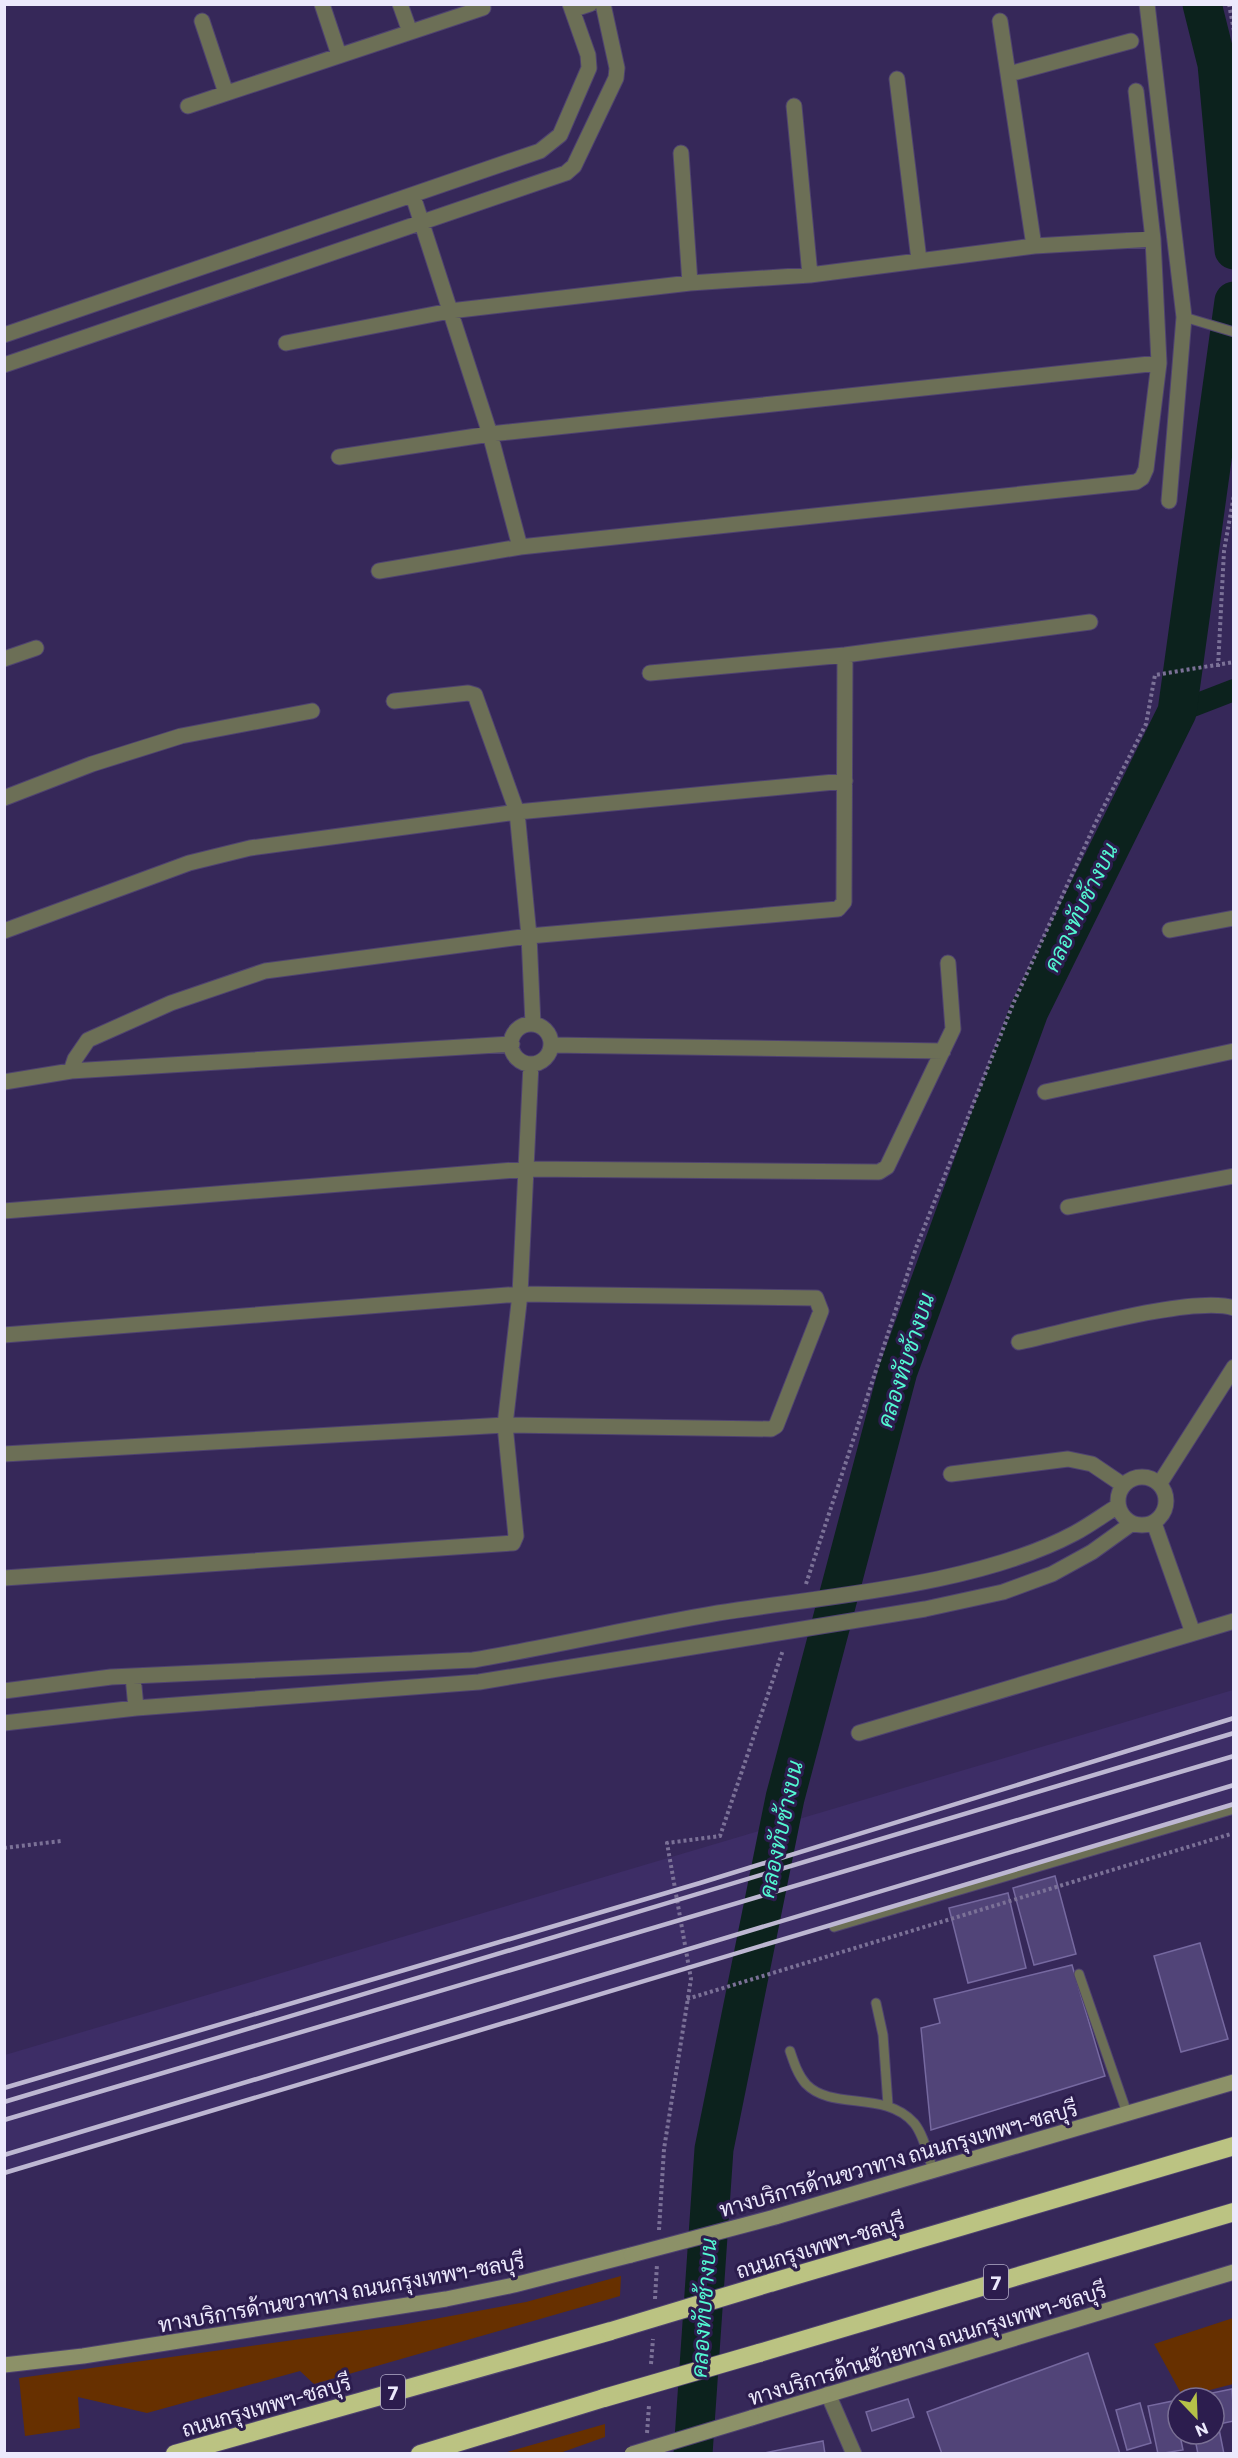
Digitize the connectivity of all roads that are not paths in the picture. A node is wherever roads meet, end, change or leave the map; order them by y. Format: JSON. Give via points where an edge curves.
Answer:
{"nodes":[{"id":1,"x":322,"y":4,"type":"edge"},
{"id":2,"x":400,"y":4,"type":"edge"},
{"id":3,"x":481,"y":4,"type":"edge"},
{"id":4,"x":590,"y":4,"type":"edge"},
{"id":5,"x":603,"y":4,"type":"edge"},
{"id":6,"x":1147,"y":4,"type":"edge"},
{"id":7,"x":571,"y":7,"type":"edge"},
{"id":8,"x":202,"y":21,"type":"dead end"},
{"id":9,"x":1000,"y":21,"type":"dead end"},
{"id":10,"x":410,"y":32,"type":"junction"},
{"id":11,"x":1131,"y":41,"type":"dead end"},
{"id":12,"x":339,"y":55,"type":"junction"},
{"id":13,"x":1009,"y":74,"type":"junction"},
{"id":14,"x":897,"y":78,"type":"dead end"},
{"id":15,"x":1136,"y":91,"type":"dead end"},
{"id":16,"x":226,"y":93,"type":"junction"},
{"id":17,"x":188,"y":106,"type":"dead end"},
{"id":18,"x":794,"y":106,"type":"dead end"},
{"id":19,"x":681,"y":153,"type":"dead end"},
{"id":20,"x":413,"y":196,"type":"junction"},
{"id":21,"x":423,"y":221,"type":"junction"},
{"id":22,"x":1153,"y":239,"type":"junction"},
{"id":23,"x":1034,"y":246,"type":"junction"},
{"id":24,"x":919,"y":260,"type":"junction"},
{"id":25,"x":810,"y":275,"type":"junction"},
{"id":26,"x":690,"y":283,"type":"junction"},
{"id":27,"x":450,"y":311,"type":"junction"},
{"id":28,"x":1184,"y":317,"type":"junction"},
{"id":29,"x":1233,"y":332,"type":"edge"},
{"id":30,"x":4,"y":335,"type":"edge"},
{"id":31,"x":286,"y":343,"type":"dead end"},
{"id":32,"x":1159,"y":363,"type":"junction"},
{"id":33,"x":4,"y":365,"type":"edge"},
{"id":34,"x":490,"y":434,"type":"junction"},
{"id":35,"x":339,"y":457,"type":"dead end"},
{"id":36,"x":1169,"y":501,"type":"dead end"},
{"id":37,"x":520,"y":547,"type":"junction"},
{"id":38,"x":379,"y":571,"type":"dead end"},
{"id":39,"x":1089,"y":622,"type":"dead end"},
{"id":40,"x":36,"y":648,"type":"dead end"},
{"id":41,"x":845,"y":655,"type":"junction"},
{"id":42,"x":4,"y":659,"type":"edge"},
{"id":43,"x":650,"y":672,"type":"dead end"},
{"id":44,"x":394,"y":701,"type":"dead end"},
{"id":45,"x":312,"y":711,"type":"dead end"},
{"id":46,"x":845,"y":782,"type":"junction"},
{"id":47,"x":4,"y":798,"type":"edge"},
{"id":48,"x":517,"y":812,"type":"junction"},
{"id":49,"x":1233,"y":918,"type":"edge"},
{"id":50,"x":1170,"y":930,"type":"dead end"},
{"id":51,"x":4,"y":931,"type":"edge"},
{"id":52,"x":529,"y":936,"type":"junction"},
{"id":53,"x":948,"y":963,"type":"dead end"},
{"id":54,"x":533,"y":1024,"type":"junction"},
{"id":55,"x":512,"y":1044,"type":"junction"},
{"id":56,"x":551,"y":1045,"type":"junction"},
{"id":57,"x":943,"y":1051,"type":"junction"},
{"id":58,"x":1233,"y":1051,"type":"edge"},
{"id":59,"x":531,"y":1064,"type":"junction"},
{"id":60,"x":71,"y":1071,"type":"junction"},
{"id":61,"x":4,"y":1082,"type":"edge"},
{"id":62,"x":1045,"y":1092,"type":"dead end"},
{"id":63,"x":527,"y":1169,"type":"junction"},
{"id":64,"x":1233,"y":1176,"type":"edge"},
{"id":65,"x":1068,"y":1207,"type":"dead end"},
{"id":66,"x":4,"y":1211,"type":"edge"},
{"id":67,"x":520,"y":1294,"type":"junction"},
{"id":68,"x":1233,"y":1308,"type":"edge"},
{"id":69,"x":4,"y":1335,"type":"edge"},
{"id":70,"x":1020,"y":1342,"type":"dead end"},
{"id":71,"x":1233,"y":1367,"type":"edge"},
{"id":72,"x":505,"y":1425,"type":"junction"},
{"id":73,"x":4,"y":1454,"type":"edge"},
{"id":74,"x":951,"y":1474,"type":"dead end"},
{"id":75,"x":1160,"y":1484,"type":"junction"},
{"id":76,"x":1123,"y":1485,"type":"junction"},
{"id":77,"x":1118,"y":1506,"type":"junction"},
{"id":78,"x":1154,"y":1523,"type":"junction"},
{"id":79,"x":1131,"y":1524,"type":"junction"},
{"id":80,"x":5,"y":1573,"type":"edge"},
{"id":81,"x":919,"y":1581,"type":"junction"},
{"id":82,"x":925,"y":1609,"type":"junction"},
{"id":83,"x":1233,"y":1621,"type":"edge"},
{"id":84,"x":1192,"y":1634,"type":"junction"},
{"id":85,"x":530,"y":1650,"type":"junction"},
{"id":86,"x":529,"y":1674,"type":"junction"},
{"id":87,"x":133,"y":1676,"type":"junction"},
{"id":88,"x":4,"y":1691,"type":"edge"},
{"id":89,"x":136,"y":1708,"type":"junction"},
{"id":90,"x":4,"y":1723,"type":"edge"},
{"id":91,"x":859,"y":1733,"type":"dead end"},
{"id":92,"x":1233,"y":1809,"type":"edge"},
{"id":93,"x":834,"y":1927,"type":"dead end"},
{"id":94,"x":1079,"y":1974,"type":"dead end"},
{"id":95,"x":876,"y":2003,"type":"dead end"},
{"id":96,"x":790,"y":2051,"type":"dead end"},
{"id":97,"x":1233,"y":2082,"type":"edge"},
{"id":98,"x":888,"y":2105,"type":"junction"},
{"id":99,"x":1127,"y":2113,"type":"junction"},
{"id":100,"x":1233,"y":2146,"type":"edge"},
{"id":101,"x":933,"y":2170,"type":"junction"},
{"id":102,"x":1233,"y":2212,"type":"edge"},
{"id":103,"x":1233,"y":2272,"type":"edge"},
{"id":104,"x":4,"y":2365,"type":"edge"},
{"id":105,"x":828,"y":2394,"type":"junction"},
{"id":106,"x":175,"y":2454,"type":"edge"},
{"id":107,"x":420,"y":2454,"type":"edge"},
{"id":108,"x":632,"y":2454,"type":"edge"},
{"id":109,"x":854,"y":2454,"type":"edge"}],
"edges":[{"from":1,"to":12,"type":"street"},
{"from":2,"to":10,"type":"street"},
{"from":3,"to":10,"type":"street","via":[[483,8]]},
{"from":4,"to":7,"type":"street"},
{"from":5,"to":21,"type":"street","via":[[616,78],[574,166],[566,173]]},
{"from":6,"to":28,"type":"street"},
{"from":7,"to":20,"type":"street","via":[[589,68],[560,135],[540,151]]},
{"from":8,"to":16,"type":"street"},
{"from":9,"to":13,"type":"street"},
{"from":10,"to":12,"type":"street"},
{"from":11,"to":13,"type":"street"},
{"from":12,"to":16,"type":"street"},
{"from":13,"to":23,"type":"street"},
{"from":14,"to":24,"type":"street"},
{"from":15,"to":22,"type":"street"},
{"from":16,"to":17,"type":"street"},
{"from":18,"to":25,"type":"street"},
{"from":19,"to":26,"type":"street"},
{"from":20,"to":21,"type":"street"},
{"from":20,"to":30,"type":"street"},
{"from":21,"to":27,"type":"street"},
{"from":21,"to":33,"type":"street"},
{"from":22,"to":23,"type":"street"},
{"from":22,"to":32,"type":"street"},
{"from":23,"to":24,"type":"street"},
{"from":24,"to":25,"type":"street"},
{"from":25,"to":26,"type":"street"},
{"from":26,"to":27,"type":"street"},
{"from":27,"to":31,"type":"street"},
{"from":27,"to":34,"type":"street"},
{"from":28,"to":29,"type":"lane"},
{"from":28,"to":36,"type":"street"},
{"from":32,"to":34,"type":"street"},
{"from":32,"to":37,"type":"street","via":[[1146,469],[1136,482]]},
{"from":34,"to":35,"type":"street"},
{"from":34,"to":37,"type":"street"},
{"from":37,"to":38,"type":"street"},
{"from":39,"to":41,"type":"street"},
{"from":40,"to":42,"type":"street"},
{"from":41,"to":43,"type":"street"},
{"from":41,"to":46,"type":"street"},
{"from":44,"to":48,"type":"street","via":[[475,695]]},
{"from":45,"to":47,"type":"street","via":[[182,736],[92,764]]},
{"from":46,"to":48,"type":"street"},
{"from":46,"to":52,"type":"street","via":[[844,902],[838,909]]},
{"from":48,"to":51,"type":"street","via":[[250,848],[189,863]]},
{"from":48,"to":52,"type":"street"},
{"from":49,"to":50,"type":"street"},
{"from":52,"to":54,"type":"street"},
{"from":52,"to":60,"type":"street","via":[[265,972],[171,1003],[88,1040]]},
{"from":53,"to":57,"type":"street","via":[[953,1029]]},
{"from":54,"to":55,"type":"street","via":[[515,1032]]},
{"from":54,"to":56,"type":"street","via":[[546,1031]]},
{"from":55,"to":59,"type":"street","via":[[517,1058]]},
{"from":55,"to":60,"type":"street"},
{"from":56,"to":57,"type":"street"},
{"from":56,"to":59,"type":"street","via":[[545,1058]]},
{"from":57,"to":63,"type":"street","via":[[887,1167],[879,1172]]},
{"from":58,"to":62,"type":"street"},
{"from":59,"to":63,"type":"street"},
{"from":60,"to":61,"type":"street"},
{"from":63,"to":66,"type":"street"},
{"from":63,"to":67,"type":"street"},
{"from":64,"to":65,"type":"street"},
{"from":67,"to":69,"type":"street"},
{"from":67,"to":72,"type":"street"},
{"from":67,"to":72,"type":"street","via":[[816,1298],[821,1311],[777,1426],[771,1429]]},
{"from":68,"to":70,"type":"street","via":[[1221,1304],[1162,1311]]},
{"from":71,"to":75,"type":"street"},
{"from":72,"to":73,"type":"street"},
{"from":72,"to":80,"type":"street","via":[[516,1536],[513,1543]]},
{"from":74,"to":76,"type":"street","via":[[1068,1459],[1092,1464]]},
{"from":75,"to":76,"type":"street","via":[[1148,1477],[1134,1477]]},
{"from":75,"to":78,"type":"street","via":[[1167,1497],[1165,1512]]},
{"from":76,"to":77,"type":"street"},
{"from":77,"to":79,"type":"street","via":[[1122,1517]]},
{"from":77,"to":81,"type":"street","via":[[1074,1534],[1027,1552],[982,1568]]},
{"from":78,"to":79,"type":"street"},
{"from":78,"to":84,"type":"street"},
{"from":79,"to":82,"type":"street","via":[[1052,1574],[1003,1592]]},
{"from":81,"to":82,"type":"street"},
{"from":81,"to":85,"type":"street","via":[[714,1614]]},
{"from":82,"to":86,"type":"street"},
{"from":83,"to":84,"type":"street"},
{"from":84,"to":91,"type":"street"},
{"from":85,"to":86,"type":"street"},
{"from":85,"to":87,"type":"street","via":[[473,1659]]},
{"from":86,"to":89,"type":"street","via":[[478,1682]]},
{"from":87,"to":88,"type":"street"},
{"from":87,"to":89,"type":"street"},
{"from":89,"to":90,"type":"street"},
{"from":92,"to":93,"type":"lane"},
{"from":94,"to":99,"type":"lane"},
{"from":95,"to":98,"type":"lane","via":[[883,2035]]},
{"from":96,"to":98,"type":"lane","via":[[807,2085],[820,2093]]},
{"from":97,"to":99,"type":"main road","name":"ทางบริการด้านขวาทาง ถนนกรุงเทพฯ-ชลบุรี"},
{"from":98,"to":101,"type":"lane","via":[[915,2124]]},
{"from":99,"to":101,"type":"main road","name":"ทางบริการด้านขวาทาง ถนนกรุงเทพฯ-ชลบุรี"},
{"from":100,"to":106,"type":"highway","name":"ถนนกรุงเทพฯ-ชลบุรี","number":"7","bridge":true,"via":[[612,2331]]},
{"from":101,"to":104,"type":"main road","name":"ทางบริการด้านขวาทาง ถนนกรุงเทพฯ-ชลบุรี","bridge":true,"via":[[775,2217],[514,2285],[83,2356]]},
{"from":102,"to":107,"type":"highway","number":"7","bridge":true},
{"from":103,"to":105,"type":"main road","name":"ทางบริการด้านซ้ายทาง ถนนกรุงเทพฯ-ชลบุรี"},
{"from":105,"to":108,"type":"main road","name":"ทางบริการด้านซ้ายทาง ถนนกรุงเทพฯ-ชลบุรี","bridge":true},
{"from":105,"to":109,"type":"street"}]}
